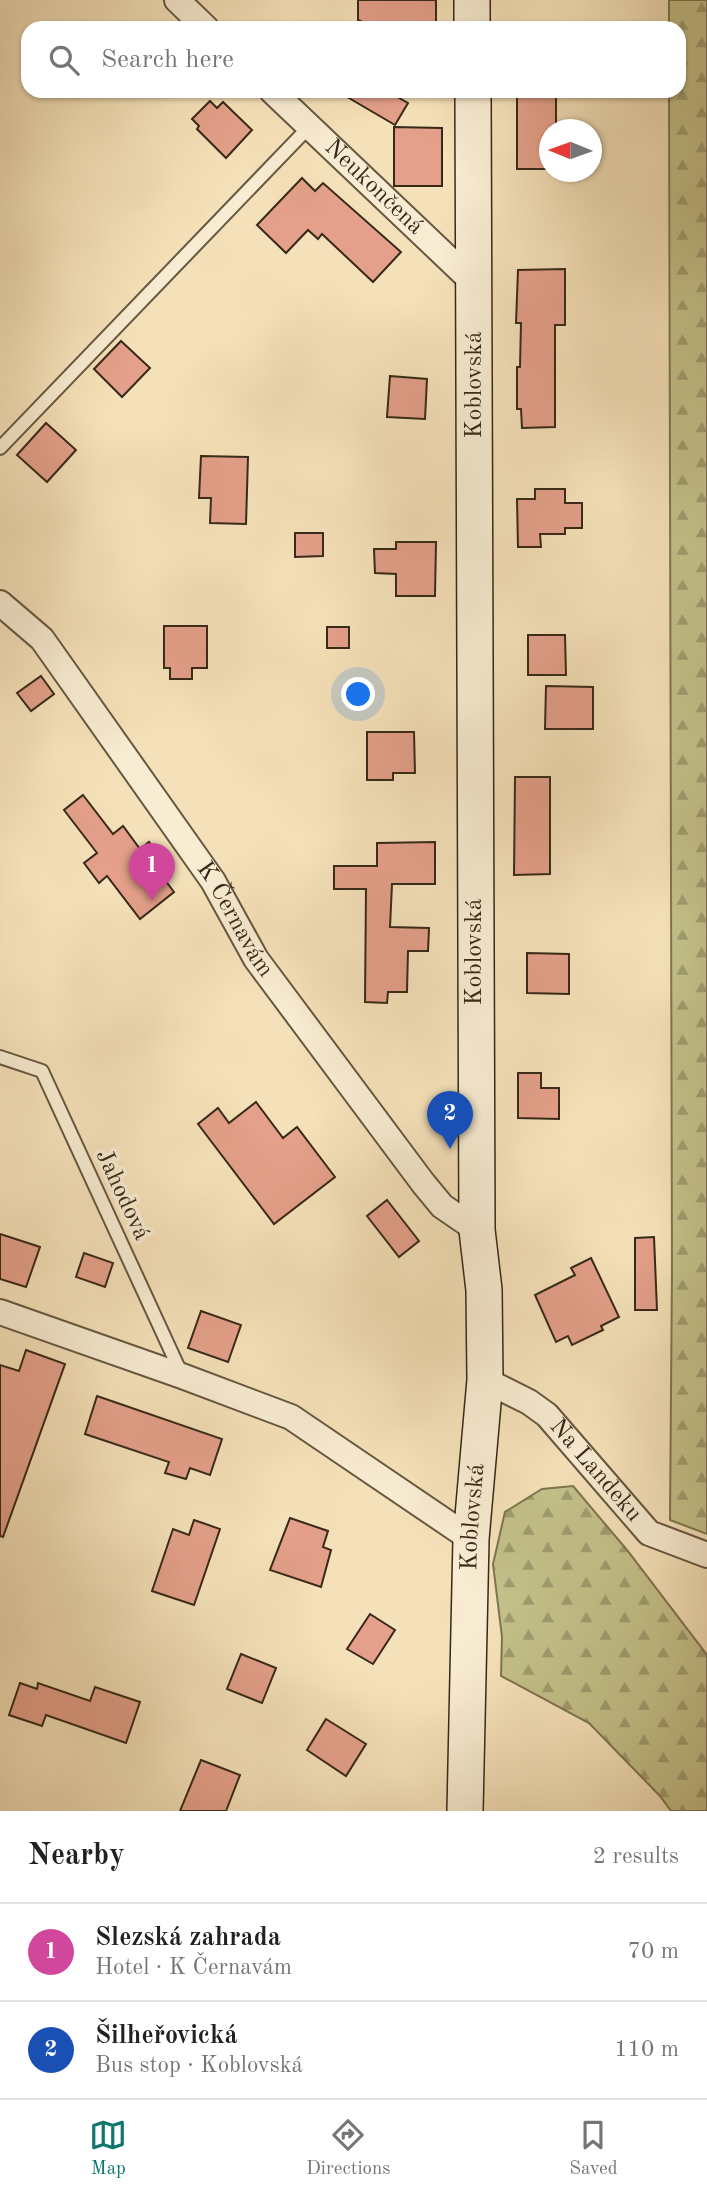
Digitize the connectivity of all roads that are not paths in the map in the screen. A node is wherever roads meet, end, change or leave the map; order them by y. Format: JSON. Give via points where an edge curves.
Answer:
{"nodes":[{"id":1,"x":177,"y":0,"type":"edge"},
{"id":2,"x":472,"y":0,"type":"edge"},
{"id":3,"x":199,"y":21,"type":"edge"},
{"id":4,"x":472,"y":21,"type":"edge"},
{"id":5,"x":279,"y":98,"type":"edge"},
{"id":6,"x":473,"y":98,"type":"edge"},
{"id":7,"x":309,"y":127,"type":"junction"},
{"id":8,"x":475,"y":284,"type":"junction"},
{"id":9,"x":0,"y":448,"type":"edge"},
{"id":10,"x":0,"y":603,"type":"edge"},
{"id":11,"x":0,"y":1057,"type":"edge"},
{"id":12,"x":477,"y":1230,"type":"junction"},
{"id":13,"x":0,"y":1311,"type":"edge"},
{"id":14,"x":182,"y":1376,"type":"junction"},
{"id":15,"x":485,"y":1380,"type":"junction"},
{"id":16,"x":471,"y":1539,"type":"junction"},
{"id":17,"x":707,"y":1555,"type":"edge"},
{"id":18,"x":465,"y":1811,"type":"edge"}],
"edges":[{"from":1,"to":3,"type":"street"},
{"from":2,"to":4,"type":"street"},
{"from":5,"to":7,"type":"street","name":"Neukončená"},
{"from":6,"to":8,"type":"street","name":"Koblovská"},
{"from":7,"to":8,"type":"street","name":"Neukončená"},
{"from":7,"to":9,"type":"lane"},
{"from":8,"to":12,"type":"street","name":"Koblovská"},
{"from":10,"to":12,"type":"street","name":"K Černavám","via":[[42,639],[213,881],[256,959],[423,1183],[442,1206]]},
{"from":11,"to":14,"type":"lane","name":"Jahodová","via":[[42,1071]]},
{"from":12,"to":15,"type":"street","name":"Koblovská","via":[[484,1290]]},
{"from":13,"to":14,"type":"street"},
{"from":14,"to":16,"type":"street","via":[[291,1417]]},
{"from":15,"to":16,"type":"street","name":"Koblovská"},
{"from":15,"to":17,"type":"street","name":"Na Landeku","via":[[547,1415],[649,1534]]},
{"from":16,"to":18,"type":"street","name":"Koblovská"}]}
